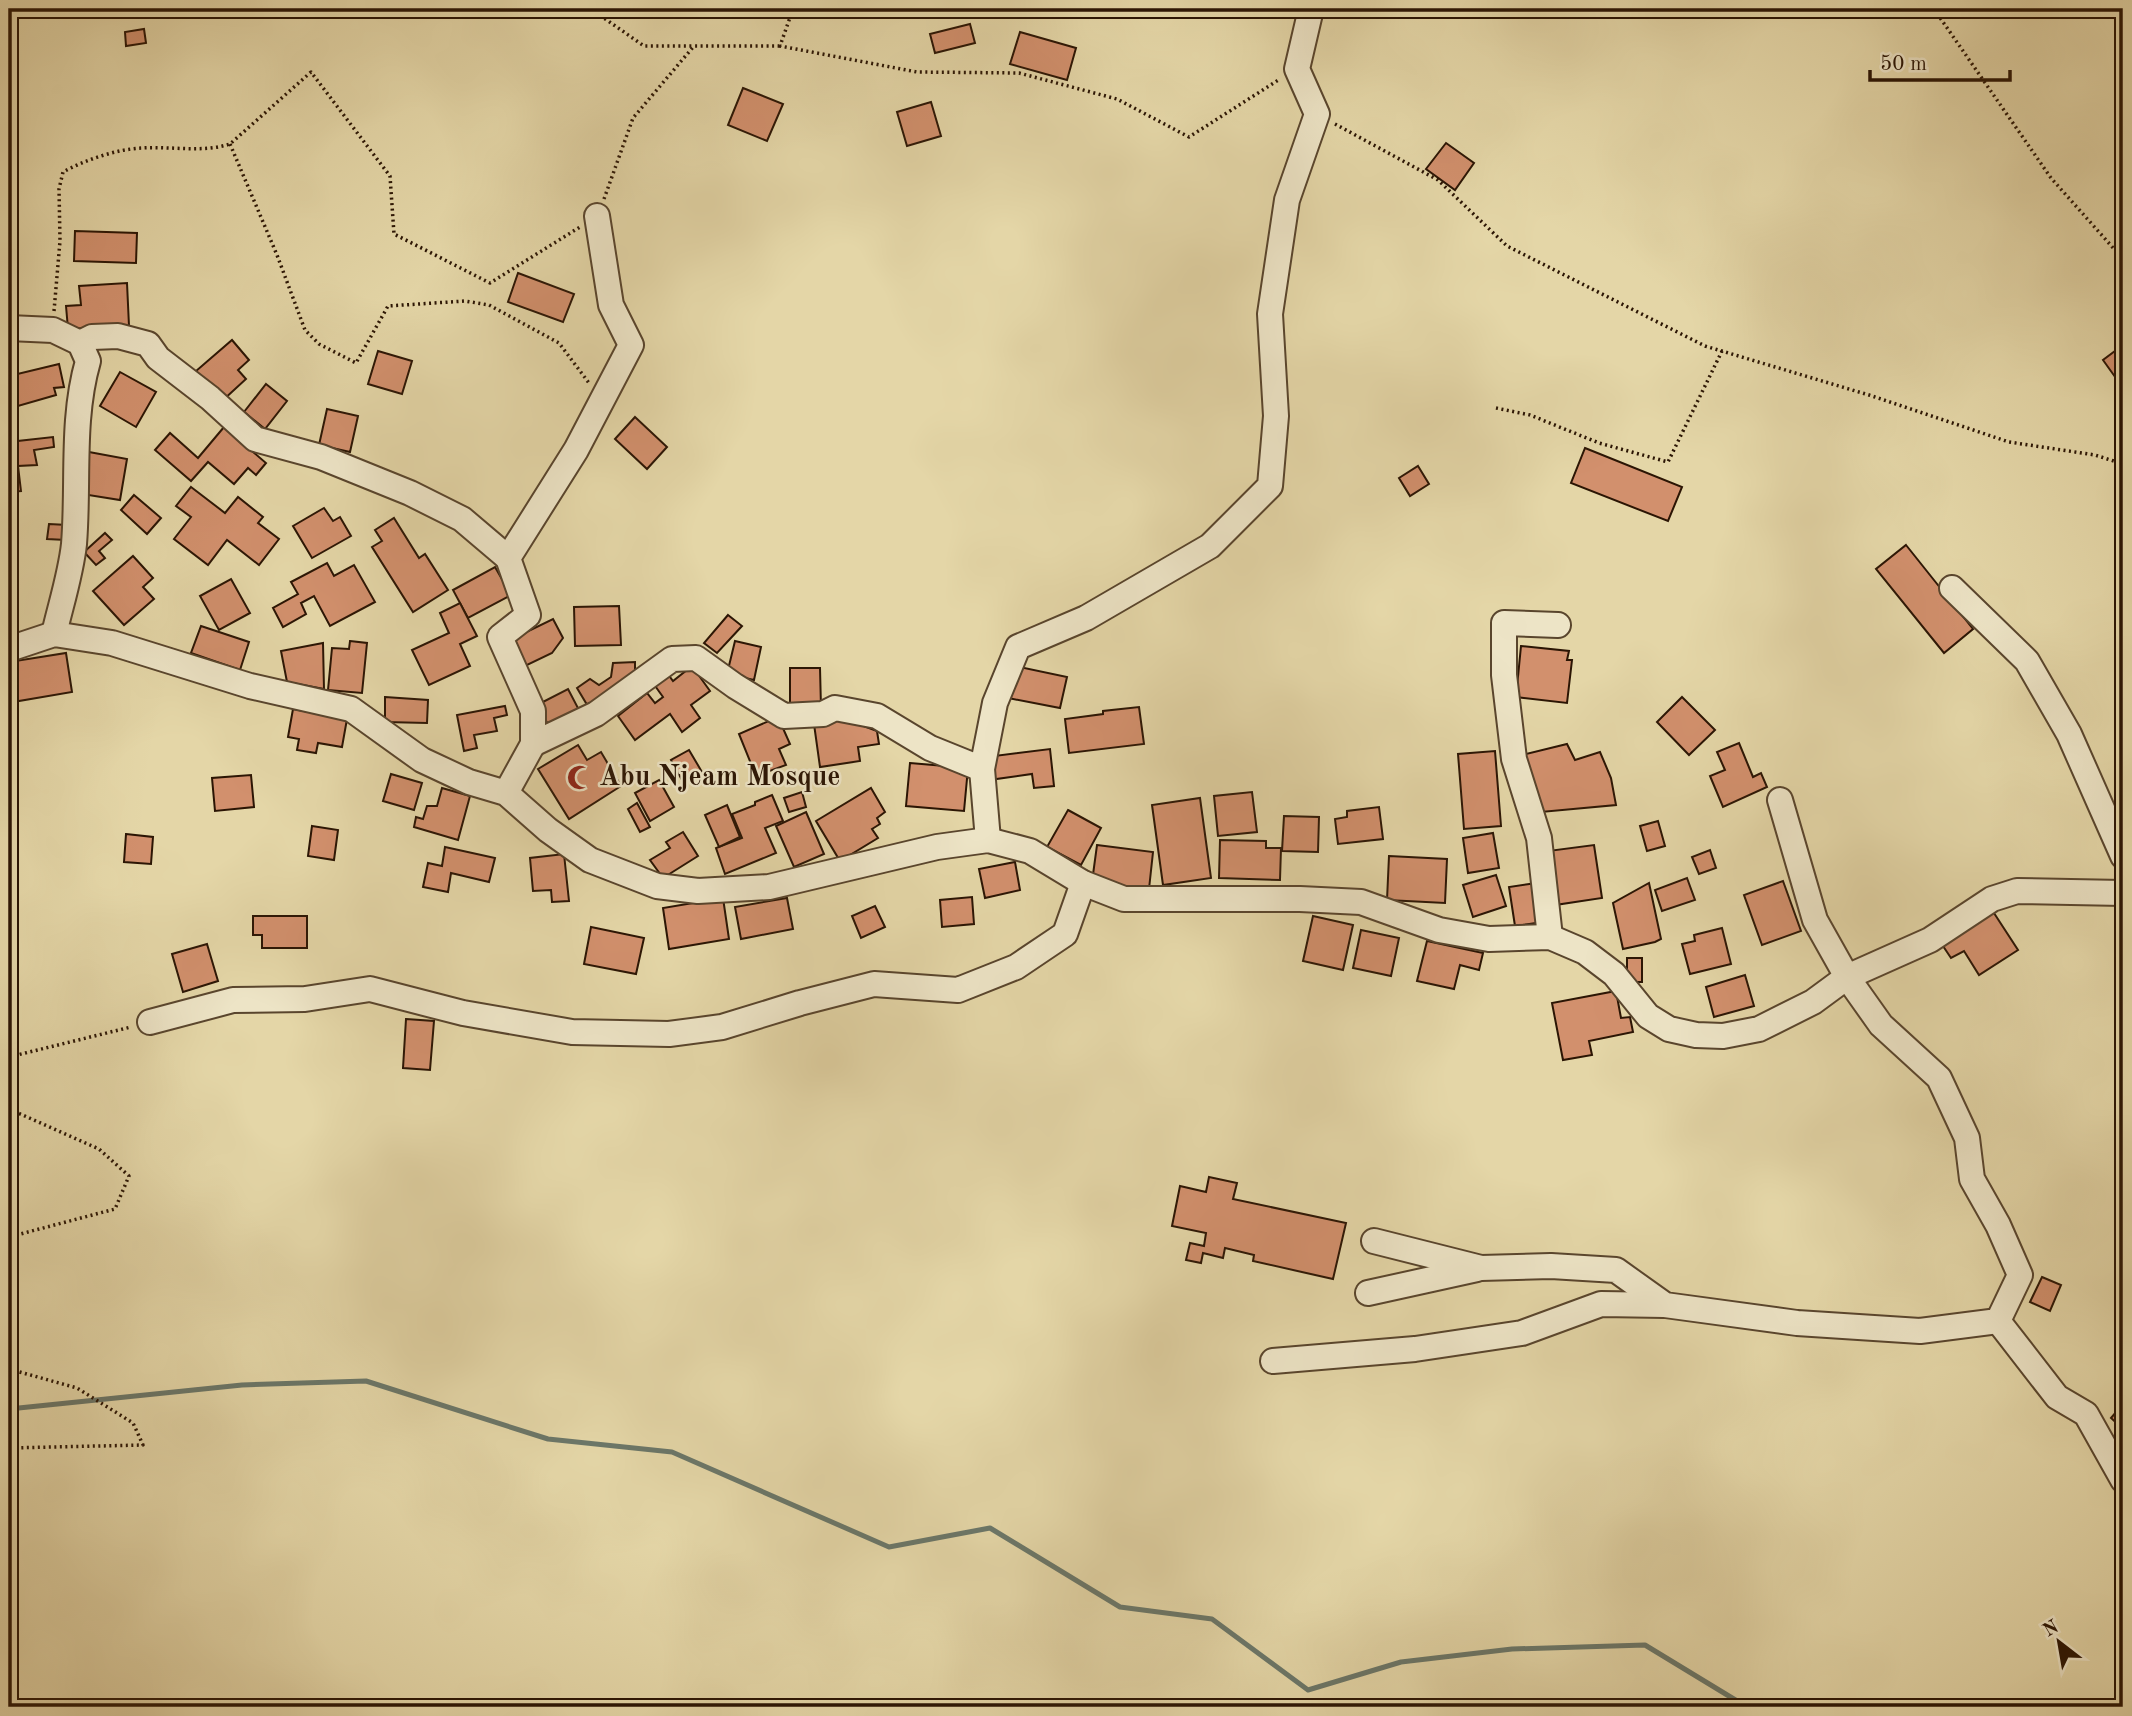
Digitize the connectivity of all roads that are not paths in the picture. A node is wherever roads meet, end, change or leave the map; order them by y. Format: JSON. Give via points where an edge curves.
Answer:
{"nodes":[{"id":1,"x":1311,"y":9,"type":"edge"},
{"id":2,"x":597,"y":216,"type":"road end"},
{"id":3,"x":9,"y":328,"type":"edge"},
{"id":4,"x":80,"y":343,"type":"junction"},
{"id":5,"x":508,"y":558,"type":"junction"},
{"id":6,"x":1952,"y":588,"type":"dead end"},
{"id":7,"x":1558,"y":625,"type":"dead end"},
{"id":8,"x":54,"y":634,"type":"junction"},
{"id":9,"x":9,"y":649,"type":"edge"},
{"id":10,"x":533,"y":744,"type":"junction"},
{"id":11,"x":982,"y":769,"type":"junction"},
{"id":12,"x":506,"y":793,"type":"junction"},
{"id":13,"x":1780,"y":800,"type":"dead end"},
{"id":14,"x":988,"y":840,"type":"junction"},
{"id":15,"x":2123,"y":856,"type":"edge"},
{"id":16,"x":1083,"y":883,"type":"junction"},
{"id":17,"x":2123,"y":893,"type":"edge"},
{"id":18,"x":1550,"y":937,"type":"junction"},
{"id":19,"x":1847,"y":977,"type":"junction"},
{"id":20,"x":150,"y":1022,"type":"road end"},
{"id":21,"x":1374,"y":1241,"type":"dead end"},
{"id":22,"x":1481,"y":1269,"type":"junction"},
{"id":23,"x":1368,"y":1293,"type":"dead end"},
{"id":24,"x":1665,"y":1304,"type":"junction"},
{"id":25,"x":1998,"y":1321,"type":"junction"},
{"id":26,"x":1273,"y":1361,"type":"dead end"},
{"id":27,"x":2123,"y":1480,"type":"edge"}],
"edges":[{"from":1,"to":11,"type":"street","via":[[1297,69],[1317,114],[1287,200],[1270,314],[1276,416],[1270,486],[1210,546],[1086,618],[1018,647],[995,703]]},
{"from":2,"to":5,"type":"street","via":[[611,305],[631,345],[576,450]]},
{"from":3,"to":4,"type":"street","via":[[53,330]]},
{"from":4,"to":5,"type":"street","via":[[92,337],[117,336],[148,344],[158,358],[255,439],[321,457],[410,493],[461,519]]},
{"from":4,"to":8,"type":"street","via":[[88,361],[77,433],[74,546]]},
{"from":5,"to":10,"type":"street","via":[[528,615],[500,637],[533,711]]},
{"from":6,"to":15,"type":"street","via":[[2027,661],[2069,734]]},
{"from":7,"to":18,"type":"street","via":[[1504,623],[1504,675],[1514,759],[1539,838]]},
{"from":8,"to":9,"type":"street"},
{"from":8,"to":12,"type":"street","via":[[112,643],[250,686],[351,709],[422,760]]},
{"from":10,"to":11,"type":"street","via":[[596,714],[672,659],[696,658],[784,716],[823,714],[835,708],[877,716],[930,748]]},
{"from":10,"to":12,"type":"street"},
{"from":11,"to":14,"type":"street"},
{"from":12,"to":14,"type":"street","via":[[590,860],[657,886],[698,891],[769,887],[937,847]]},
{"from":13,"to":19,"type":"street","via":[[1815,920]]},
{"from":14,"to":16,"type":"street","via":[[1030,851]]},
{"from":16,"to":18,"type":"street","via":[[1124,899],[1361,902],[1439,930],[1489,939]]},
{"from":16,"to":20,"type":"street","via":[[1065,934],[1016,967],[958,990],[874,984],[709,1029],[668,1034],[572,1032],[463,1013],[370,989],[305,999],[233,1000]]},
{"from":17,"to":19,"type":"street","via":[[2017,891],[1992,899],[1930,940]]},
{"from":18,"to":19,"type":"street","via":[[1585,952],[1614,974],[1648,1016],[1669,1029],[1696,1035],[1723,1036],[1759,1029],[1813,1002]]},
{"from":19,"to":25,"type":"street","via":[[1881,1025],[1939,1078],[1968,1138],[1972,1179],[2020,1275]]},
{"from":21,"to":22,"type":"street"},
{"from":22,"to":23,"type":"street"},
{"from":22,"to":24,"type":"street","via":[[1551,1265],[1616,1270]]},
{"from":24,"to":25,"type":"street","via":[[1797,1323],[1920,1331]]},
{"from":24,"to":26,"type":"street","via":[[1601,1304],[1522,1333],[1415,1349]]},
{"from":25,"to":27,"type":"street","via":[[2057,1397],[2086,1414]]}]}
